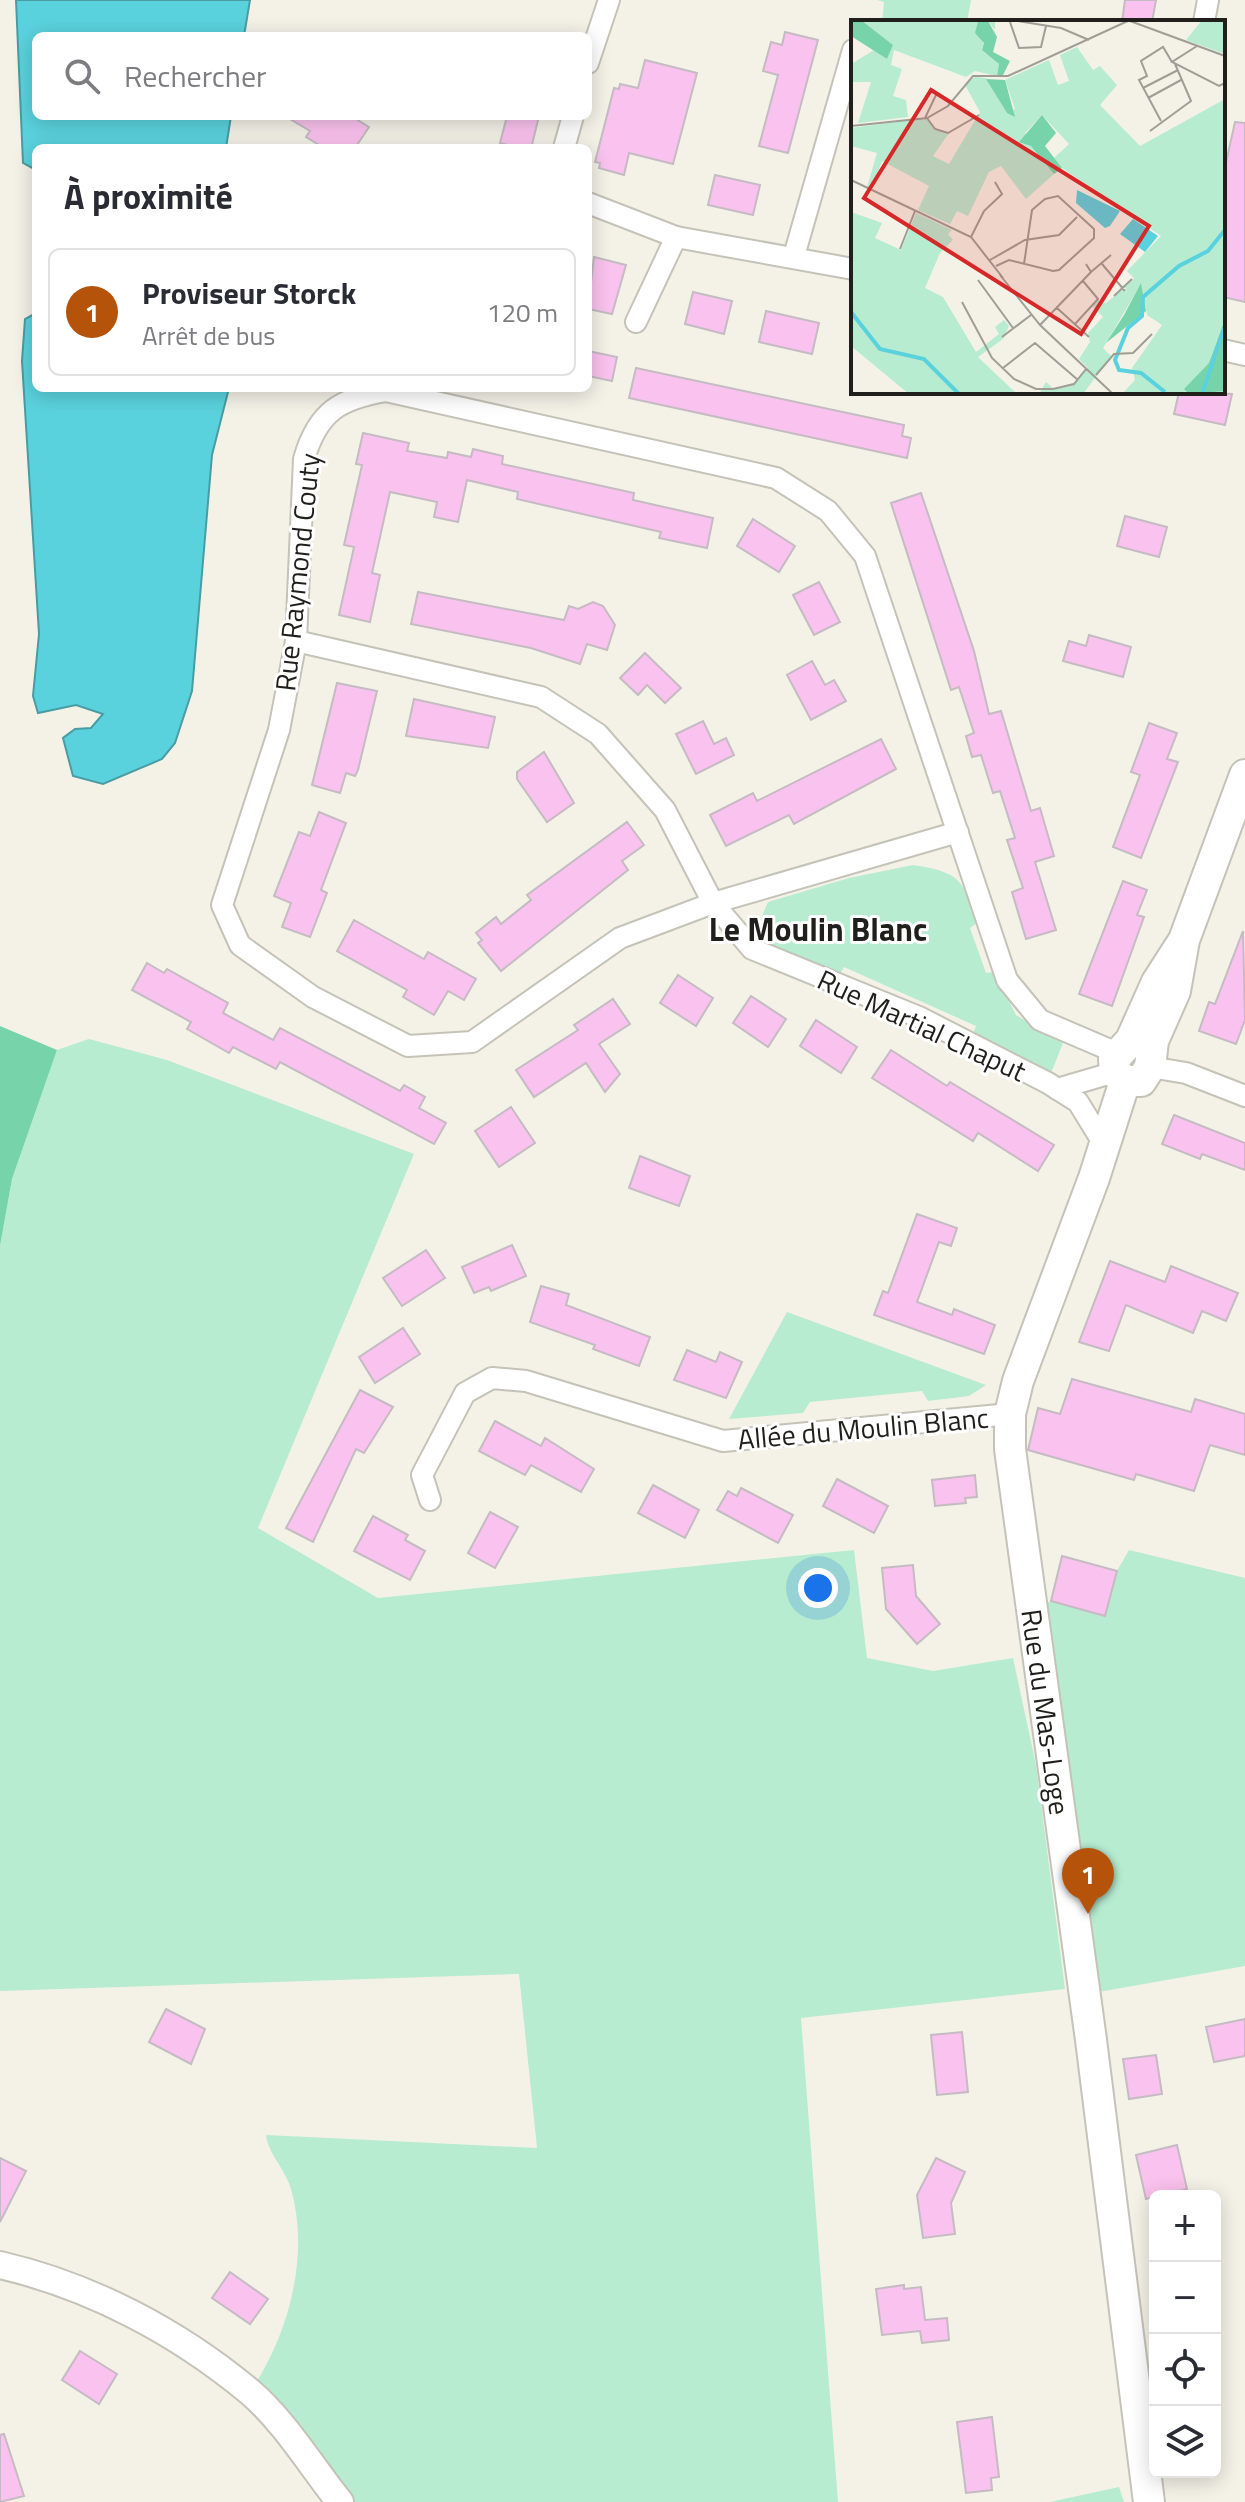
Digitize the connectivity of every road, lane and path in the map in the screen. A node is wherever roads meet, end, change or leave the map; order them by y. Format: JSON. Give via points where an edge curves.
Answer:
{"nodes":[{"id":1,"x":609,"y":0,"type":"edge"},
{"id":2,"x":1208,"y":0,"type":"edge"},
{"id":3,"x":1204,"y":20,"type":"edge"},
{"id":4,"x":592,"y":51,"type":"edge"},
{"id":5,"x":851,"y":57,"type":"edge"},
{"id":6,"x":572,"y":120,"type":"edge"},
{"id":7,"x":565,"y":144,"type":"edge"},
{"id":8,"x":592,"y":205,"type":"edge"},
{"id":9,"x":676,"y":237,"type":"junction"},
{"id":10,"x":794,"y":256,"type":"junction"},
{"id":11,"x":851,"y":269,"type":"edge"},
{"id":12,"x":636,"y":322,"type":"dead end"},
{"id":13,"x":1225,"y":350,"type":"edge"},
{"id":14,"x":1245,"y":355,"type":"edge"},
{"id":15,"x":381,"y":392,"type":"edge"},
{"id":16,"x":390,"y":392,"type":"edge"},
{"id":17,"x":296,"y":641,"type":"junction"},
{"id":18,"x":1245,"y":775,"type":"edge"},
{"id":19,"x":958,"y":832,"type":"junction"},
{"id":20,"x":713,"y":903,"type":"junction"},
{"id":21,"x":1130,"y":1063,"type":"junction"},
{"id":22,"x":1057,"y":1089,"type":"junction"},
{"id":23,"x":1245,"y":1096,"type":"edge"},
{"id":24,"x":1105,"y":1146,"type":"junction"},
{"id":25,"x":1010,"y":1414,"type":"junction"},
{"id":26,"x":430,"y":1500,"type":"dead end"},
{"id":27,"x":0,"y":2265,"type":"edge"},
{"id":28,"x":340,"y":2502,"type":"edge"},
{"id":29,"x":1149,"y":2502,"type":"edge"}],
"edges":[{"from":1,"to":4,"type":"street"},
{"from":2,"to":3,"type":"street"},
{"from":5,"to":10,"type":"street"},
{"from":6,"to":7,"type":"street"},
{"from":8,"to":9,"type":"street"},
{"from":9,"to":10,"type":"street"},
{"from":9,"to":12,"type":"street"},
{"from":10,"to":11,"type":"street"},
{"from":13,"to":14,"type":"street"},
{"from":15,"to":17,"type":"street","name":"Rue Raymond Couty","via":[[354,397],[327,414],[311,436],[304,459]]},
{"from":16,"to":19,"type":"street","name":"Rue Raymond Couty","via":[[776,478],[828,511],[865,556]]},
{"from":17,"to":20,"type":"street","name":"Rue Martial Chaput","via":[[541,697],[598,734],[665,810]]},
{"from":17,"to":20,"type":"street","name":"Rue Raymond Couty","via":[[279,730],[222,905],[240,945],[313,997],[408,1046],[472,1042],[620,938]]},
{"from":18,"to":21,"type":"main road","name":"Rue du Mas-Loge","via":[[1184,940],[1157,982],[1137,1030]]},
{"from":19,"to":20,"type":"street","name":"Rue Raymond Couty"},
{"from":19,"to":21,"type":"street","name":"Rue Raymond Couty","via":[[1007,980],[1023,1003],[1040,1020]]},
{"from":20,"to":22,"type":"street","name":"Rue Martial Chaput","via":[[752,949],[919,1017]]},
{"from":21,"to":22,"type":"street","name":"Rue Martial Chaput"},
{"from":21,"to":23,"type":"street","via":[[1186,1073]]},
{"from":21,"to":24,"type":"main road","name":"Rue du Mas-Loge"},
{"from":22,"to":24,"type":"street","name":"Rue Martial Chaput","via":[[1078,1102]]},
{"from":24,"to":25,"type":"main road","name":"Rue du Mas-Loge","via":[[1025,1357]]},
{"from":25,"to":26,"type":"street","name":"Allée du Moulin Blanc","via":[[723,1441],[526,1381],[492,1378],[465,1393],[422,1475]]},
{"from":25,"to":29,"type":"main road","name":"Rue du Mas-Loge","via":[[1010,1449]]},
{"from":27,"to":28,"type":"street","via":[[95,2295],[174,2338],[250,2392]]}]}
